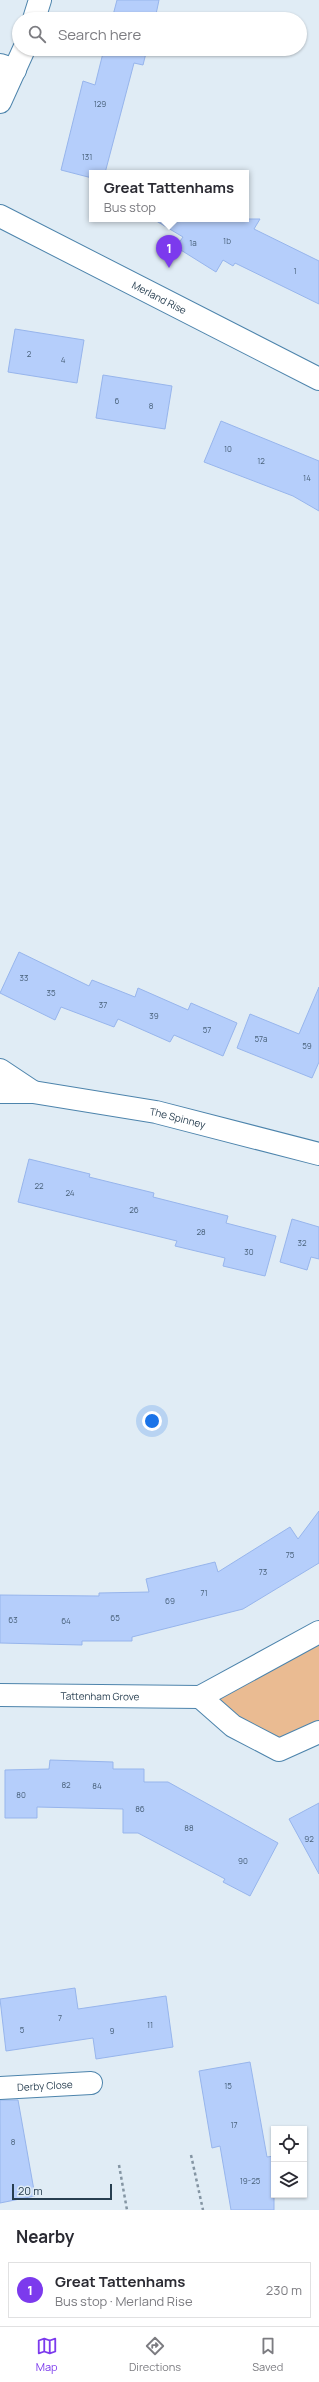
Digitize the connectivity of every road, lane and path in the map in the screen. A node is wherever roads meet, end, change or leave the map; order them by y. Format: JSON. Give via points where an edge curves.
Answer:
{"nodes":[{"id":1,"x":40,"y":0,"type":"edge"},
{"id":2,"x":36,"y":12,"type":"edge"},
{"id":3,"x":17,"y":56,"type":"edge"},
{"id":4,"x":7,"y":67,"type":"edge"},
{"id":5,"x":0,"y":102,"type":"edge"},
{"id":6,"x":0,"y":216,"type":"edge"},
{"id":7,"x":319,"y":379,"type":"edge"},
{"id":8,"x":0,"y":1070,"type":"edge"},
{"id":9,"x":0,"y":1092,"type":"edge"},
{"id":10,"x":33,"y":1092,"type":"junction"},
{"id":11,"x":319,"y":1154,"type":"edge"},
{"id":12,"x":319,"y":1632,"type":"edge"},
{"id":13,"x":0,"y":1695,"type":"edge"},
{"id":14,"x":200,"y":1697,"type":"junction"},
{"id":15,"x":319,"y":1732,"type":"edge"},
{"id":16,"x":91,"y":2083,"type":"dead end"},
{"id":17,"x":0,"y":2088,"type":"edge"},
{"id":18,"x":191,"y":2155,"type":"dead end"},
{"id":19,"x":119,"y":2165,"type":"dead end"},
{"id":20,"x":127,"y":2210,"type":"edge"},
{"id":21,"x":203,"y":2210,"type":"edge"}],
"edges":[{"from":1,"to":2,"type":"street"},
{"from":3,"to":4,"type":"street"},
{"from":4,"to":5,"type":"street"},
{"from":6,"to":7,"type":"street","name":"Merland Rise"},
{"from":8,"to":10,"type":"street","name":"The Spinney"},
{"from":9,"to":10,"type":"street","name":"The Spinney"},
{"from":10,"to":11,"type":"street","name":"The Spinney","via":[[156,1112]]},
{"from":12,"to":14,"type":"street","name":"Tattenham Grove"},
{"from":13,"to":14,"type":"street","name":"Tattenham Grove"},
{"from":14,"to":15,"type":"street","via":[[233,1726],[279,1750]]},
{"from":16,"to":17,"type":"street","name":"Derby Close"},
{"from":18,"to":21,"type":"path"},
{"from":19,"to":20,"type":"path"}]}
